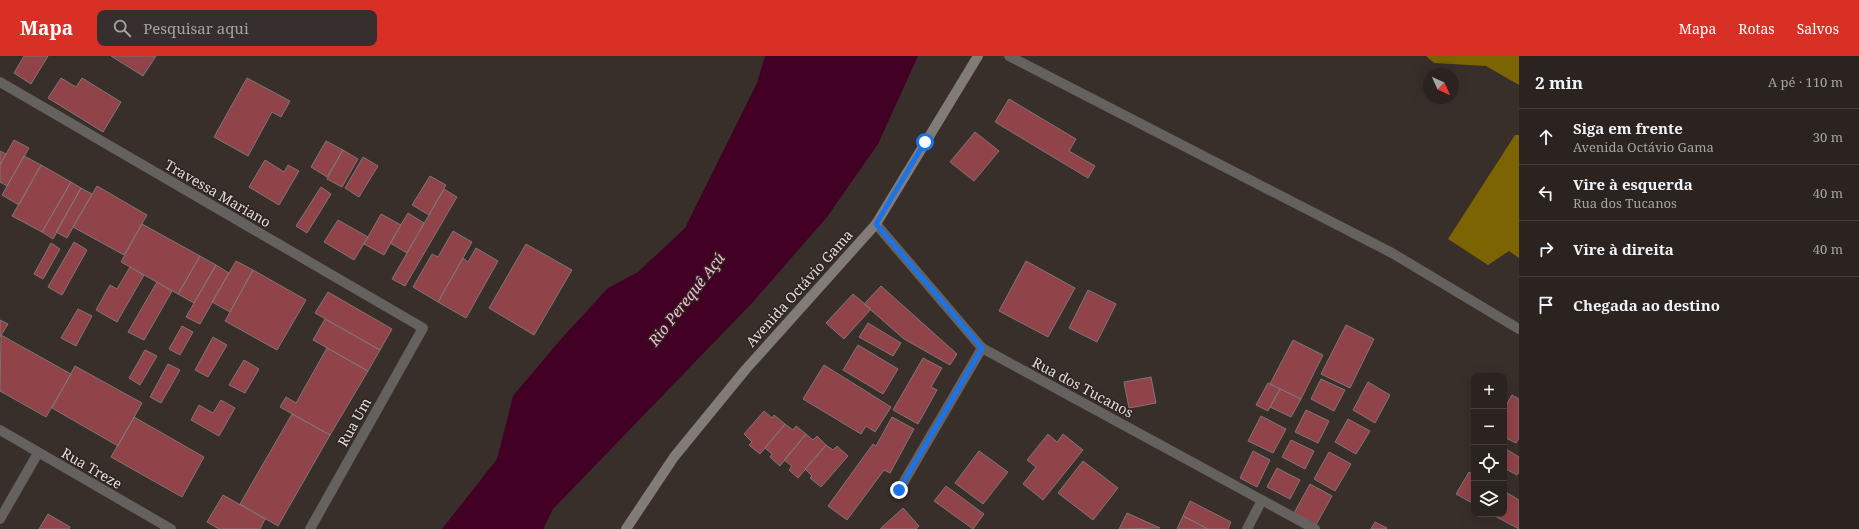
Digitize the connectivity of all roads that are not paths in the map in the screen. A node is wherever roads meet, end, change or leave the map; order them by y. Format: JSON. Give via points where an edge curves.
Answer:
{"nodes":[{"id":1,"x":978,"y":56,"type":"edge"},
{"id":2,"x":1009,"y":56,"type":"edge"},
{"id":3,"x":0,"y":82,"type":"edge"},
{"id":4,"x":876,"y":224,"type":"junction"},
{"id":5,"x":423,"y":328,"type":"joint"},
{"id":6,"x":1519,"y":329,"type":"edge"},
{"id":7,"x":982,"y":348,"type":"junction"},
{"id":8,"x":0,"y":430,"type":"edge"},
{"id":9,"x":38,"y":453,"type":"junction"},
{"id":10,"x":899,"y":490,"type":"dead end"},
{"id":11,"x":1262,"y":500,"type":"junction"},
{"id":12,"x":0,"y":519,"type":"edge"},
{"id":13,"x":171,"y":529,"type":"edge"},
{"id":14,"x":310,"y":529,"type":"edge"},
{"id":15,"x":626,"y":529,"type":"edge"},
{"id":16,"x":1247,"y":529,"type":"edge"},
{"id":17,"x":1315,"y":529,"type":"edge"}],
"edges":[{"from":1,"to":4,"type":"street","name":"Avenida Octávio Gama"},
{"from":2,"to":6,"type":"street","via":[[1392,253]]},
{"from":3,"to":5,"type":"street","name":"Travessa Mariano"},
{"from":4,"to":7,"type":"street","name":"Rua dos Tucanos"},
{"from":4,"to":15,"type":"street","name":"Avenida Octávio Gama","via":[[746,369],[674,457]]},
{"from":5,"to":14,"type":"street","name":"Rua Um"},
{"from":7,"to":10,"type":"street"},
{"from":7,"to":11,"type":"street","name":"Rua dos Tucanos"},
{"from":8,"to":9,"type":"street","name":"Rua Treze"},
{"from":9,"to":12,"type":"street"},
{"from":9,"to":13,"type":"street","name":"Rua Treze"},
{"from":11,"to":16,"type":"street"},
{"from":11,"to":17,"type":"street","name":"Rua dos Tucanos"}]}
